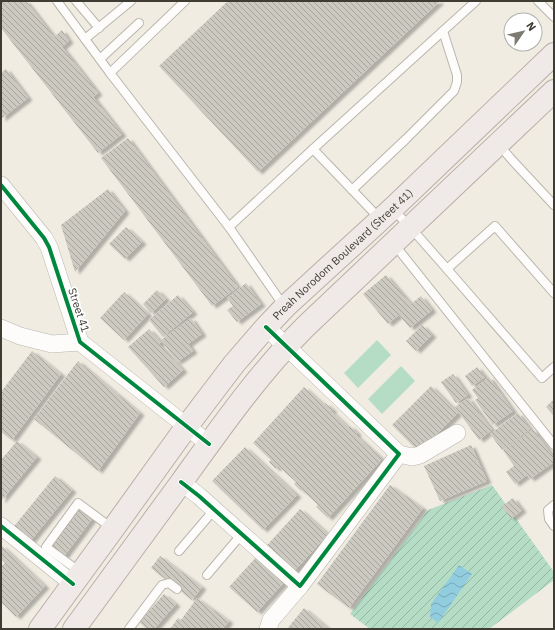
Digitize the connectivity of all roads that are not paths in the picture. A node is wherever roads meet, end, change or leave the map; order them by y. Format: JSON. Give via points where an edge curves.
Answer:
{"nodes":[{"id":1,"x":57,"y":1,"type":"edge"},
{"id":2,"x":76,"y":1,"type":"edge"},
{"id":3,"x":131,"y":1,"type":"edge"},
{"id":4,"x":186,"y":1,"type":"edge"},
{"id":5,"x":476,"y":1,"type":"edge"},
{"id":6,"x":538,"y":1,"type":"edge"},
{"id":7,"x":554,"y":17,"type":"edge"},
{"id":8,"x":139,"y":23,"type":"dead end"},
{"id":9,"x":99,"y":28,"type":"junction"},
{"id":10,"x":443,"y":31,"type":"junction"},
{"id":11,"x":85,"y":39,"type":"junction"},
{"id":12,"x":554,"y":54,"type":"edge"},
{"id":13,"x":100,"y":59,"type":"junction"},
{"id":14,"x":110,"y":73,"type":"junction"},
{"id":15,"x":554,"y":91,"type":"edge"},
{"id":16,"x":498,"y":144,"type":"junction"},
{"id":17,"x":312,"y":149,"type":"junction"},
{"id":18,"x":1,"y":185,"type":"edge"},
{"id":19,"x":352,"y":190,"type":"junction"},
{"id":20,"x":554,"y":205,"type":"edge"},
{"id":21,"x":407,"y":207,"type":"junction"},
{"id":22,"x":229,"y":227,"type":"junction"},
{"id":23,"x":410,"y":227,"type":"junction"},
{"id":24,"x":394,"y":243,"type":"junction"},
{"id":25,"x":446,"y":269,"type":"junction"},
{"id":26,"x":554,"y":293,"type":"edge"},
{"id":27,"x":286,"y":306,"type":"junction"},
{"id":28,"x":266,"y":327,"type":"junction"},
{"id":29,"x":1,"y":328,"type":"edge"},
{"id":30,"x":80,"y":342,"type":"junction"},
{"id":31,"x":286,"y":346,"type":"junction"},
{"id":32,"x":554,"y":367,"type":"edge"},
{"id":33,"x":186,"y":426,"type":"junction"},
{"id":34,"x":457,"y":433,"type":"dead end"},
{"id":35,"x":209,"y":444,"type":"junction"},
{"id":36,"x":554,"y":445,"type":"edge"},
{"id":37,"x":399,"y":454,"type":"junction"},
{"id":38,"x":181,"y":482,"type":"junction"},
{"id":39,"x":554,"y":505,"type":"edge"},
{"id":40,"x":214,"y":510,"type":"junction"},
{"id":41,"x":1,"y":526,"type":"edge"},
{"id":42,"x":554,"y":526,"type":"edge"},
{"id":43,"x":113,"y":529,"type":"junction"},
{"id":44,"x":241,"y":535,"type":"junction"},
{"id":45,"x":179,"y":551,"type":"dead end"},
{"id":46,"x":207,"y":575,"type":"dead end"},
{"id":47,"x":77,"y":578,"type":"junction"},
{"id":48,"x":300,"y":586,"type":"junction"},
{"id":49,"x":177,"y":589,"type":"dead end"},
{"id":50,"x":40,"y":629,"type":"edge"},
{"id":51,"x":74,"y":629,"type":"edge"},
{"id":52,"x":129,"y":629,"type":"edge"},
{"id":53,"x":268,"y":629,"type":"edge"}],
"edges":[{"from":1,"to":11,"type":"lane"},
{"from":2,"to":9,"type":"lane"},
{"from":3,"to":9,"type":"lane"},
{"from":4,"to":14,"type":"lane"},
{"from":5,"to":10,"type":"lane"},
{"from":6,"to":7,"type":"lane"},
{"from":8,"to":13,"type":"lane"},
{"from":9,"to":11,"type":"lane"},
{"from":10,"to":17,"type":"lane"},
{"from":10,"to":19,"type":"lane","via":[[457,75],[454,90]]},
{"from":11,"to":13,"type":"lane"},
{"from":12,"to":21,"type":"main road","name":"Preah Norodom Boulevard (Street 41)"},
{"from":13,"to":14,"type":"lane"},
{"from":14,"to":22,"type":"lane"},
{"from":15,"to":16,"type":"main road","name":"Preah Norodom Boulevard (Street 41)"},
{"from":16,"to":20,"type":"lane"},
{"from":16,"to":21,"type":"main road","name":"Preah Norodom Boulevard (Street 41)"},
{"from":17,"to":19,"type":"lane"},
{"from":17,"to":22,"type":"lane"},
{"from":18,"to":30,"type":"street","name":"Street 41","via":[[49,247]]},
{"from":19,"to":21,"type":"lane"},
{"from":21,"to":23,"type":"main road","name":"Preah Norodom Boulevard (Street 41)"},
{"from":21,"to":27,"type":"main road","name":"Preah Norodom Boulevard (Street 41)"},
{"from":22,"to":27,"type":"lane"},
{"from":23,"to":24,"type":"main road","name":"Preah Norodom Boulevard (Street 41)"},
{"from":23,"to":25,"type":"lane"},
{"from":24,"to":31,"type":"main road","name":"Preah Norodom Boulevard (Street 41)"},
{"from":24,"to":36,"type":"lane"},
{"from":25,"to":26,"type":"lane","via":[[495,226]]},
{"from":25,"to":32,"type":"lane","via":[[542,378]]},
{"from":27,"to":28,"type":"main road","name":"Preah Norodom Boulevard (Street 41)"},
{"from":28,"to":31,"type":"street"},
{"from":28,"to":33,"type":"main road","name":"Preah Norodom Boulevard (Street 41)"},
{"from":29,"to":30,"type":"street","name":"Street 41","via":[[52,344]]},
{"from":30,"to":33,"type":"street","name":"Street 41"},
{"from":31,"to":35,"type":"main road","name":"Preah Norodom Boulevard (Street 41)"},
{"from":31,"to":37,"type":"street"},
{"from":33,"to":35,"type":"street","name":"Street 41"},
{"from":33,"to":43,"type":"main road","name":"Preah Norodom Boulevard (Street 41)"},
{"from":34,"to":37,"type":"street","via":[[412,458]]},
{"from":35,"to":38,"type":"main road","name":"Preah Norodom Boulevard (Street 41)"},
{"from":37,"to":48,"type":"street"},
{"from":38,"to":40,"type":"street"},
{"from":38,"to":51,"type":"main road","name":"Preah Norodom Boulevard (Street 41)"},
{"from":39,"to":42,"type":"lane","via":[[548,510],[549,519]]},
{"from":40,"to":44,"type":"street"},
{"from":40,"to":45,"type":"lane"},
{"from":41,"to":47,"type":"street"},
{"from":43,"to":47,"type":"main road","name":"Preah Norodom Boulevard (Street 41)"},
{"from":43,"to":47,"type":"lane","via":[[78,503],[46,547]]},
{"from":44,"to":46,"type":"lane"},
{"from":44,"to":48,"type":"street"},
{"from":47,"to":50,"type":"main road","name":"Preah Norodom Boulevard (Street 41)"},
{"from":48,"to":53,"type":"street","via":[[271,620]]},
{"from":49,"to":52,"type":"lane","via":[[169,583],[162,585]]}]}
